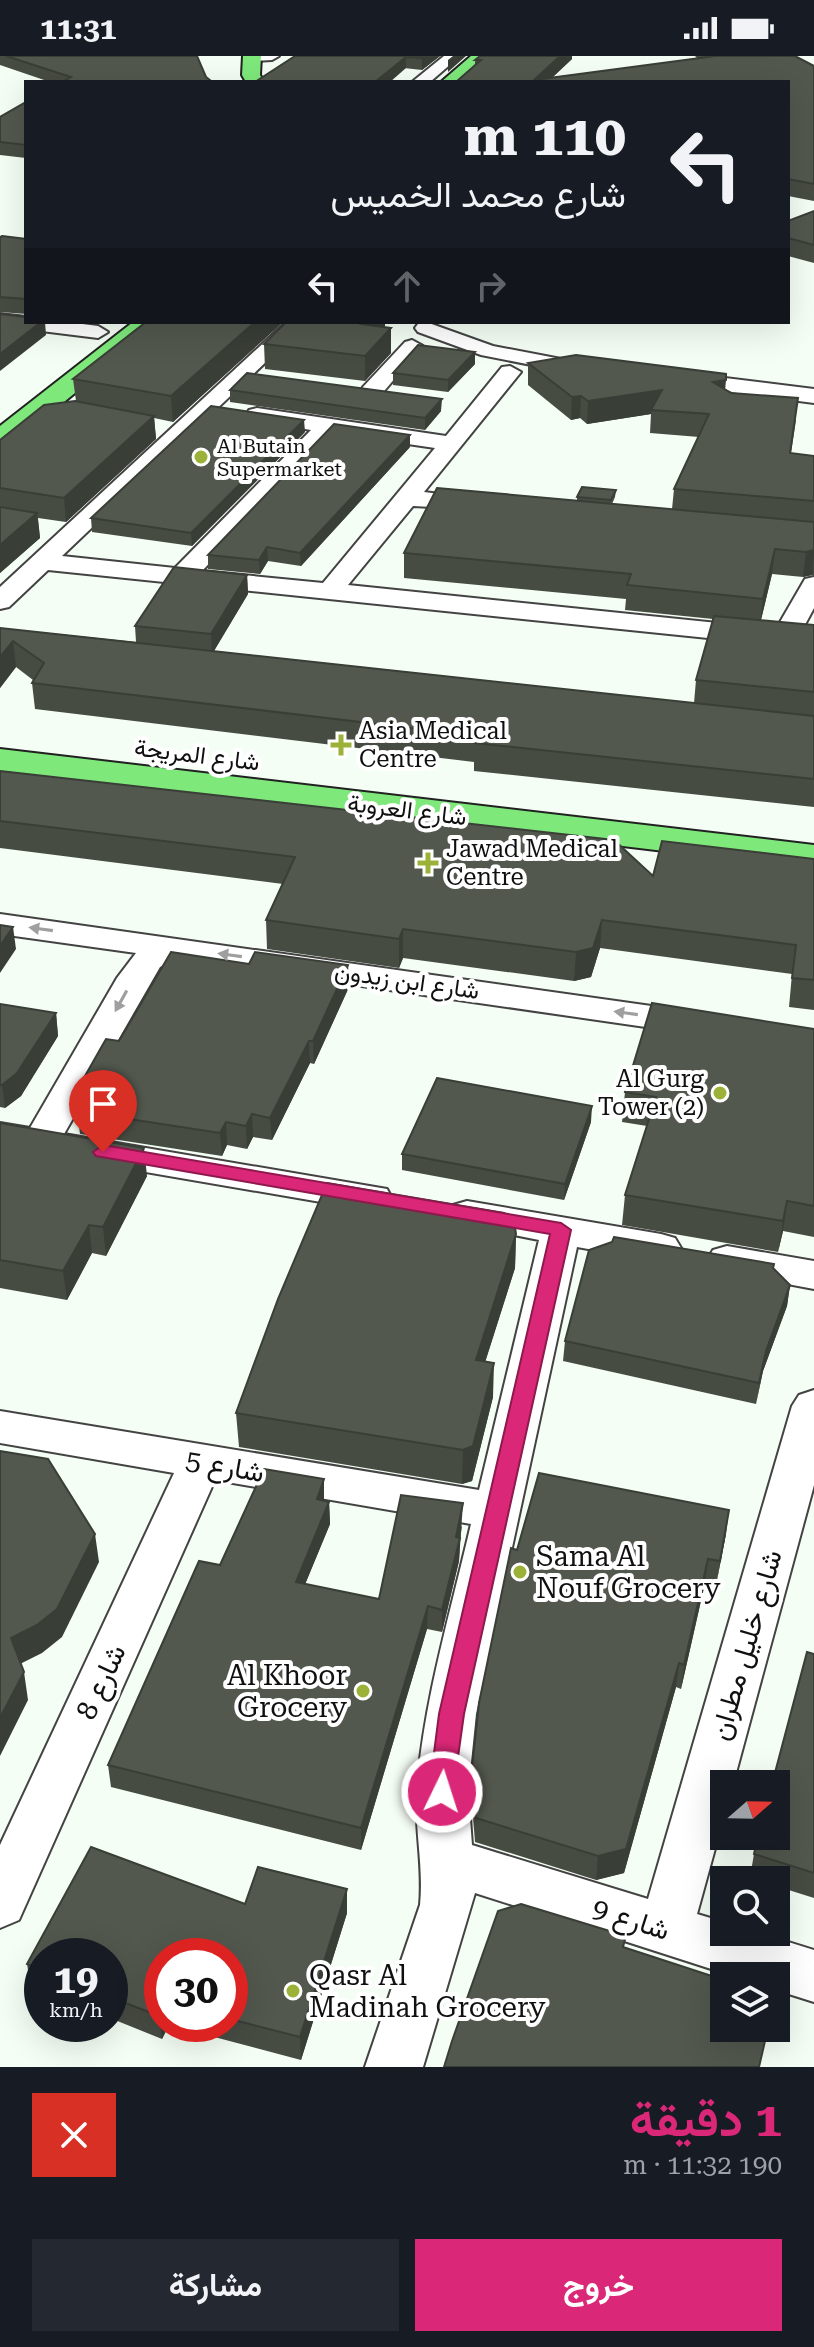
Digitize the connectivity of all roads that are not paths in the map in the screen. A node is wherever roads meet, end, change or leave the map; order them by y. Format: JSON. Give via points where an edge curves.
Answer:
{"nodes":[{"id":1,"x":272,"y":56,"type":"edge"},
{"id":2,"x":453,"y":56,"type":"edge"},
{"id":3,"x":482,"y":56,"type":"edge"},
{"id":4,"x":252,"y":57,"type":"edge"},
{"id":5,"x":254,"y":80,"type":"edge"},
{"id":6,"x":423,"y":80,"type":"edge"},
{"id":7,"x":452,"y":80,"type":"edge"},
{"id":8,"x":24,"y":303,"type":"edge"},
{"id":9,"x":1,"y":320,"type":"edge"},
{"id":10,"x":24,"y":322,"type":"edge"},
{"id":11,"x":60,"y":324,"type":"edge"},
{"id":12,"x":146,"y":324,"type":"edge"},
{"id":13,"x":296,"y":324,"type":"edge"},
{"id":14,"x":417,"y":325,"type":"edge"},
{"id":15,"x":104,"y":327,"type":"edge"},
{"id":16,"x":412,"y":346,"type":"edge"},
{"id":17,"x":604,"y":369,"type":"edge"},
{"id":18,"x":510,"y":372,"type":"dead end"},
{"id":19,"x":242,"y":375,"type":"junction"},
{"id":20,"x":660,"y":377,"type":"edge"},
{"id":21,"x":270,"y":379,"type":"edge"},
{"id":22,"x":342,"y":388,"type":"edge"},
{"id":23,"x":371,"y":392,"type":"junction"},
{"id":24,"x":402,"y":396,"type":"edge"},
{"id":25,"x":814,"y":396,"type":"edge"},
{"id":26,"x":449,"y":402,"type":"dead end"},
{"id":27,"x":481,"y":406,"type":"junction"},
{"id":28,"x":0,"y":408,"type":"edge"},
{"id":29,"x":207,"y":408,"type":"junction"},
{"id":30,"x":66,"y":414,"type":"edge"},
{"id":31,"x":25,"y":421,"type":"junction"},
{"id":32,"x":327,"y":426,"type":"junction"},
{"id":33,"x":150,"y":428,"type":"edge"},
{"id":34,"x":179,"y":433,"type":"junction"},
{"id":35,"x":0,"y":440,"type":"edge"},
{"id":36,"x":449,"y":443,"type":"junction"},
{"id":37,"x":405,"y":498,"type":"junction"},
{"id":38,"x":496,"y":507,"type":"edge"},
{"id":39,"x":44,"y":528,"type":"edge"},
{"id":40,"x":73,"y":533,"type":"junction"},
{"id":41,"x":42,"y":562,"type":"junction"},
{"id":42,"x":182,"y":576,"type":"junction"},
{"id":43,"x":814,"y":585,"type":"edge"},
{"id":44,"x":330,"y":591,"type":"junction"},
{"id":45,"x":0,"y":601,"type":"edge"},
{"id":46,"x":784,"y":638,"type":"junction"},
{"id":47,"x":814,"y":641,"type":"edge"},
{"id":48,"x":0,"y":732,"type":"edge"},
{"id":49,"x":0,"y":743,"type":"edge"},
{"id":50,"x":0,"y":760,"type":"edge"},
{"id":51,"x":0,"y":776,"type":"edge"},
{"id":52,"x":392,"y":800,"type":"junction"},
{"id":53,"x":814,"y":836,"type":"edge"},
{"id":54,"x":814,"y":857,"type":"edge"},
{"id":55,"x":0,"y":924,"type":"edge"},
{"id":56,"x":173,"y":947,"type":"junction"},
{"id":57,"x":720,"y":1027,"type":"edge"},
{"id":58,"x":0,"y":1135,"type":"edge"},
{"id":59,"x":41,"y":1141,"type":"junction"},
{"id":60,"x":561,"y":1230,"type":"junction"},
{"id":61,"x":814,"y":1275,"type":"edge"},
{"id":62,"x":814,"y":1406,"type":"edge"},
{"id":63,"x":0,"y":1427,"type":"edge"},
{"id":64,"x":201,"y":1462,"type":"junction"},
{"id":65,"x":497,"y":1511,"type":"junction"},
{"id":66,"x":448,"y":1861,"type":"junction"},
{"id":67,"x":0,"y":1903,"type":"edge"},
{"id":68,"x":666,"y":1930,"type":"junction"},
{"id":69,"x":814,"y":1976,"type":"edge"},
{"id":70,"x":394,"y":2067,"type":"edge"}],
"edges":[{"from":1,"to":4,"type":"street"},
{"from":2,"to":6,"type":"street"},
{"from":3,"to":7,"type":"main road"},
{"from":4,"to":5,"type":"main road"},
{"from":8,"to":9,"type":"street"},
{"from":9,"to":10,"type":"street"},
{"from":11,"to":15,"type":"street"},
{"from":12,"to":31,"type":"main road"},
{"from":13,"to":19,"type":"street"},
{"from":14,"to":17,"type":"street","via":[[507,356]]},
{"from":15,"to":28,"type":"main road"},
{"from":16,"to":23,"type":"street"},
{"from":18,"to":27,"type":"street"},
{"from":19,"to":21,"type":"street"},
{"from":19,"to":29,"type":"street"},
{"from":20,"to":25,"type":"street"},
{"from":22,"to":23,"type":"street"},
{"from":23,"to":24,"type":"street"},
{"from":26,"to":27,"type":"street"},
{"from":27,"to":36,"type":"street"},
{"from":29,"to":32,"type":"street"},
{"from":29,"to":34,"type":"street"},
{"from":30,"to":31,"type":"street"},
{"from":31,"to":35,"type":"main road"},
{"from":32,"to":36,"type":"street"},
{"from":32,"to":42,"type":"street"},
{"from":33,"to":34,"type":"street"},
{"from":34,"to":40,"type":"street"},
{"from":36,"to":37,"type":"street"},
{"from":37,"to":38,"type":"street"},
{"from":37,"to":44,"type":"street"},
{"from":39,"to":40,"type":"street"},
{"from":40,"to":41,"type":"street"},
{"from":41,"to":42,"type":"street"},
{"from":41,"to":45,"type":"street"},
{"from":42,"to":44,"type":"street"},
{"from":43,"to":46,"type":"street"},
{"from":44,"to":46,"type":"street"},
{"from":46,"to":47,"type":"street"},
{"from":48,"to":52,"type":"main road","name":"شارع المريجة","via":[[270,764]]},
{"from":49,"to":52,"type":"main road","name":"شارع العروبة"},
{"from":50,"to":52,"type":"main road","name":"شارع العروبة"},
{"from":51,"to":52,"type":"main road","via":[[306,810]]},
{"from":52,"to":53,"type":"main road","name":"شارع العروبة"},
{"from":52,"to":54,"type":"main road","name":"شارع العروبة"},
{"from":56,"to":55,"type":"street","name":"شارع ابن زيدون","one_way":true},
{"from":57,"to":56,"type":"street","name":"شارع ابن زيدون","one_way":true},
{"from":56,"to":59,"type":"street","one_way":true,"via":[[148,960],[134,978]]},
{"from":58,"to":59,"type":"street"},
{"from":59,"to":60,"type":"street"},
{"from":60,"to":61,"type":"street"},
{"from":60,"to":65,"type":"street"},
{"from":62,"to":68,"type":"street","name":"شارع خليل مطران"},
{"from":63,"to":64,"type":"street","name":"شارع 5"},
{"from":64,"to":65,"type":"street","name":"شارع 5"},
{"from":64,"to":67,"type":"street","name":"شارع 8"},
{"from":65,"to":66,"type":"street","via":[[444,1758]]},
{"from":66,"to":68,"type":"street","name":"شارع 9"},
{"from":66,"to":70,"type":"street","via":[[447,1905]]},
{"from":68,"to":69,"type":"street","name":"شارع 9"}]}
